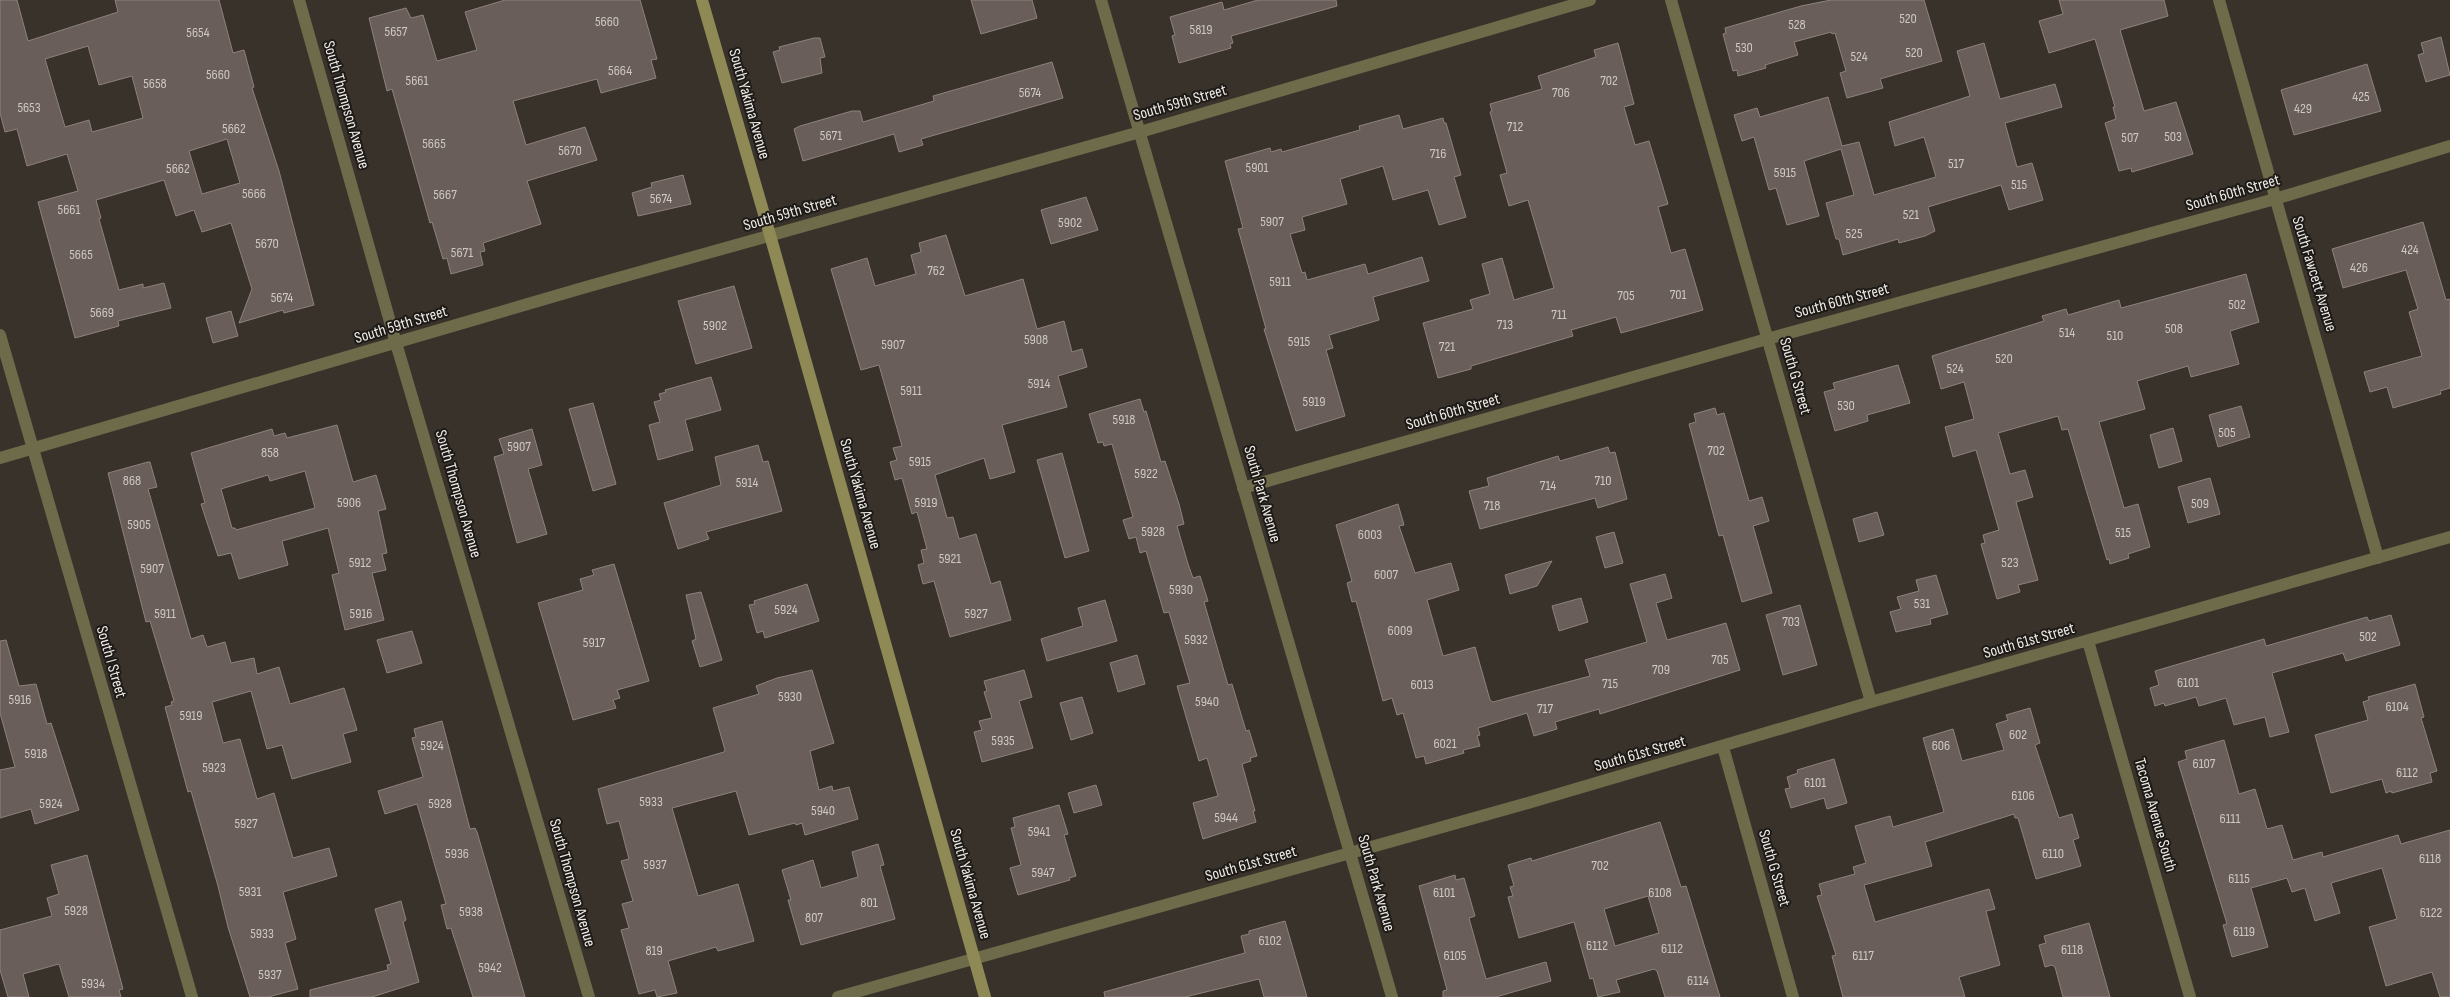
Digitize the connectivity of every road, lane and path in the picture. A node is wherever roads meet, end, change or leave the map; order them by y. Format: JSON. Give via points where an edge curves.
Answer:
{"nodes":[{"id":1,"x":299,"y":0,"type":"edge"},
{"id":2,"x":702,"y":0,"type":"edge"},
{"id":3,"x":1101,"y":0,"type":"edge"},
{"id":4,"x":1590,"y":0,"type":"edge"},
{"id":5,"x":1671,"y":0,"type":"edge"},
{"id":6,"x":2219,"y":0,"type":"edge"},
{"id":7,"x":1140,"y":132,"type":"junction"},
{"id":8,"x":2450,"y":146,"type":"edge"},
{"id":9,"x":2275,"y":199,"type":"junction"},
{"id":10,"x":770,"y":235,"type":"junction"},
{"id":11,"x":0,"y":335,"type":"edge"},
{"id":12,"x":1767,"y":339,"type":"junction"},
{"id":13,"x":396,"y":343,"type":"junction"},
{"id":14,"x":32,"y":448,"type":"junction"},
{"id":15,"x":0,"y":458,"type":"edge"},
{"id":16,"x":1244,"y":488,"type":"junction"},
{"id":17,"x":2450,"y":537,"type":"edge"},
{"id":18,"x":2378,"y":558,"type":"junction"},
{"id":19,"x":2088,"y":641,"type":"junction"},
{"id":20,"x":1871,"y":702,"type":"junction"},
{"id":21,"x":1723,"y":747,"type":"junction"},
{"id":22,"x":1350,"y":853,"type":"junction"},
{"id":23,"x":974,"y":958,"type":"junction"},
{"id":24,"x":192,"y":997,"type":"edge"},
{"id":25,"x":588,"y":997,"type":"edge"},
{"id":26,"x":838,"y":997,"type":"edge"},
{"id":27,"x":985,"y":997,"type":"edge"},
{"id":28,"x":1392,"y":997,"type":"edge"},
{"id":29,"x":1793,"y":997,"type":"edge"},
{"id":30,"x":2190,"y":997,"type":"edge"}],
"edges":[{"from":1,"to":13,"type":"street","name":"South Thompson Avenue"},
{"from":2,"to":10,"type":"main road","name":"South Yakima Avenue"},
{"from":3,"to":7,"type":"street","name":"South Park Avenue"},
{"from":4,"to":7,"type":"street","name":"South 59th Street"},
{"from":5,"to":12,"type":"street","name":"South G Street"},
{"from":6,"to":9,"type":"street","name":"South Fawcett Avenue"},
{"from":7,"to":10,"type":"street","name":"South 59th Street"},
{"from":7,"to":16,"type":"street","name":"South Park Avenue"},
{"from":8,"to":9,"type":"street","name":"South 60th Street"},
{"from":9,"to":12,"type":"street","name":"South 60th Street"},
{"from":9,"to":18,"type":"street","name":"South Fawcett Avenue"},
{"from":10,"to":13,"type":"street","name":"South 59th Street"},
{"from":10,"to":23,"type":"main road","name":"South Yakima Avenue"},
{"from":11,"to":14,"type":"street","name":"South I Street"},
{"from":12,"to":16,"type":"street","name":"South 60th Street"},
{"from":12,"to":20,"type":"street","name":"South G Street"},
{"from":13,"to":14,"type":"street","name":"South 59th Street"},
{"from":13,"to":25,"type":"street","name":"South Thompson Avenue"},
{"from":14,"to":15,"type":"street","name":"South 59th Street"},
{"from":14,"to":24,"type":"street","name":"South I Street"},
{"from":16,"to":22,"type":"street","name":"South Park Avenue"},
{"from":17,"to":18,"type":"street","name":"South 61st Street"},
{"from":18,"to":19,"type":"street","name":"South 61st Street"},
{"from":19,"to":20,"type":"street","name":"South 61st Street"},
{"from":19,"to":30,"type":"street","name":"Tacoma Avenue South"},
{"from":20,"to":21,"type":"street","name":"South 61st Street"},
{"from":21,"to":22,"type":"street","name":"South 61st Street"},
{"from":21,"to":29,"type":"street","name":"South G Street"},
{"from":22,"to":23,"type":"street","name":"South 61st Street"},
{"from":22,"to":28,"type":"street","name":"South Park Avenue"},
{"from":23,"to":26,"type":"street","name":"South 61st Street"},
{"from":23,"to":27,"type":"main road","name":"South Yakima Avenue"}]}
